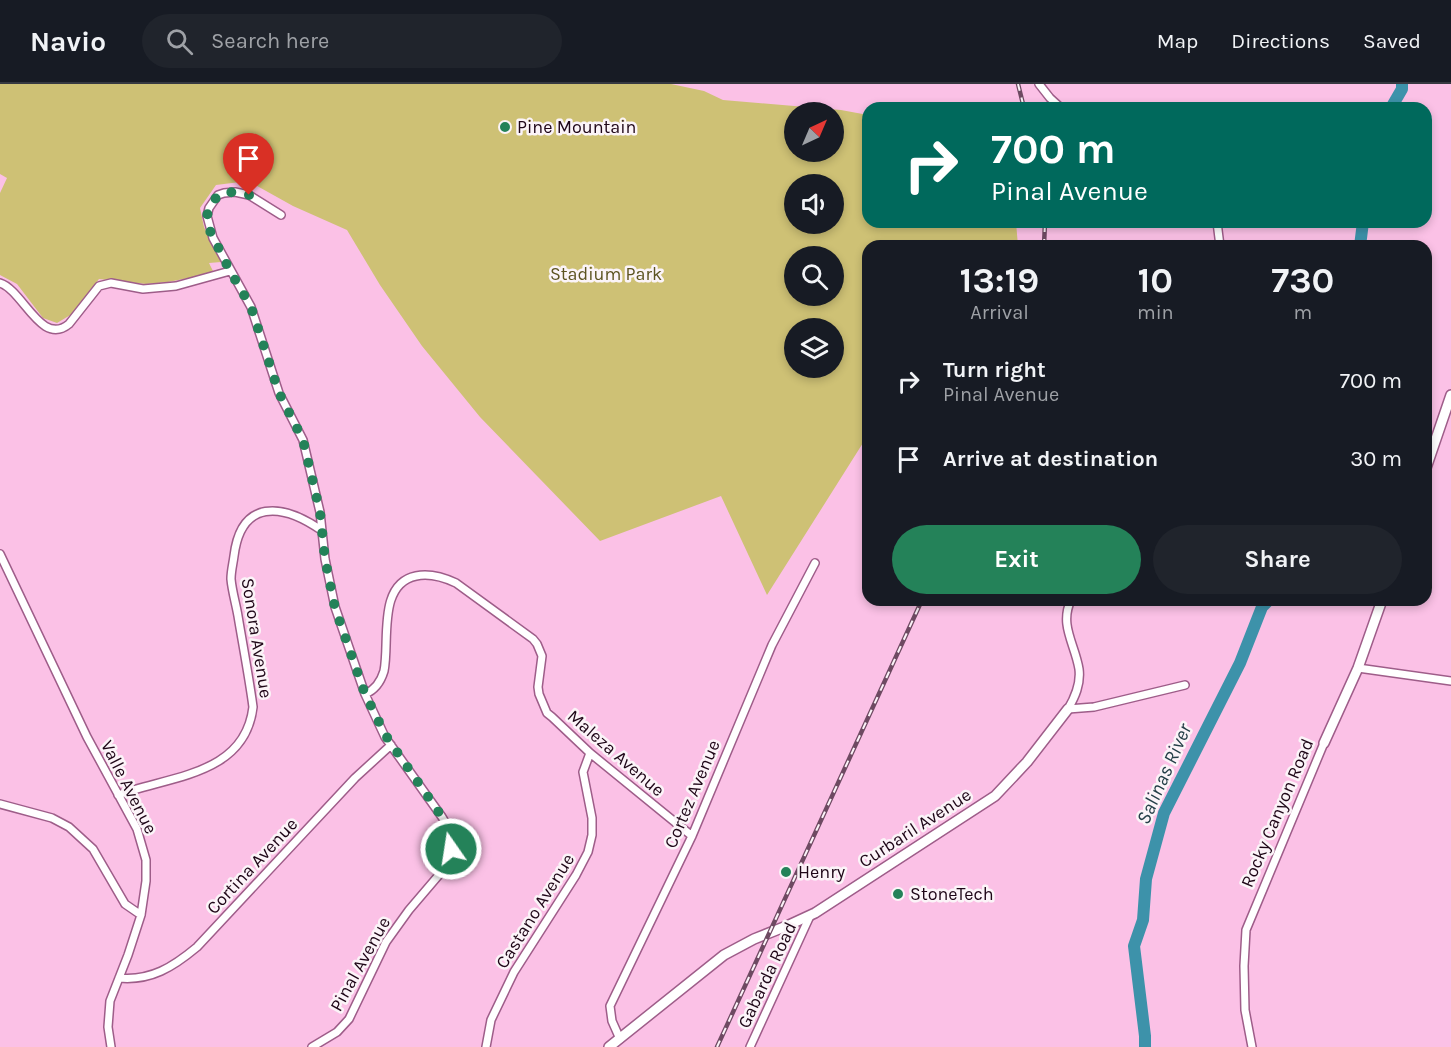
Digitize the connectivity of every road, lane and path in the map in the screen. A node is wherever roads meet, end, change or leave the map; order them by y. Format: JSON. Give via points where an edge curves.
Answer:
{"nodes":[{"id":1,"x":1039,"y":84,"type":"edge"},
{"id":2,"x":1054,"y":102,"type":"edge"},
{"id":3,"x":281,"y":215,"type":"dead end"},
{"id":4,"x":230,"y":271,"type":"junction"},
{"id":5,"x":0,"y":283,"type":"edge"},
{"id":6,"x":1451,"y":395,"type":"edge"},
{"id":7,"x":1432,"y":450,"type":"edge"},
{"id":8,"x":321,"y":530,"type":"junction"},
{"id":9,"x":0,"y":554,"type":"edge"},
{"id":10,"x":815,"y":562,"type":"dead end"},
{"id":11,"x":1069,"y":606,"type":"edge"},
{"id":12,"x":1380,"y":606,"type":"edge"},
{"id":13,"x":1358,"y":668,"type":"junction"},
{"id":14,"x":1451,"y":681,"type":"edge"},
{"id":15,"x":1185,"y":685,"type":"dead end"},
{"id":16,"x":365,"y":694,"type":"junction"},
{"id":17,"x":1068,"y":710,"type":"junction"},
{"id":18,"x":1324,"y":742,"type":"joint"},
{"id":19,"x":391,"y":745,"type":"junction"},
{"id":20,"x":590,"y":753,"type":"junction"},
{"id":21,"x":118,"y":795,"type":"junction"},
{"id":22,"x":0,"y":804,"type":"edge"},
{"id":23,"x":692,"y":836,"type":"junction"},
{"id":24,"x":141,"y":915,"type":"junction"},
{"id":25,"x":810,"y":915,"type":"junction"},
{"id":26,"x":119,"y":978,"type":"junction"},
{"id":27,"x":620,"y":1039,"type":"junction"},
{"id":28,"x":111,"y":1047,"type":"edge"},
{"id":29,"x":312,"y":1047,"type":"edge"},
{"id":30,"x":486,"y":1047,"type":"edge"},
{"id":31,"x":609,"y":1047,"type":"edge"},
{"id":32,"x":750,"y":1047,"type":"edge"},
{"id":33,"x":1252,"y":1047,"type":"edge"}],
"edges":[{"from":1,"to":2,"type":"street"},
{"from":3,"to":4,"type":"street","name":"Pinal Avenue","via":[[249,195],[218,195],[209,208],[208,223]]},
{"from":4,"to":5,"type":"street","via":[[176,286],[99,286],[65,328],[53,329],[37,321],[15,291]]},
{"from":4,"to":8,"type":"street","name":"Pinal Avenue","via":[[251,307],[279,393],[303,440]]},
{"from":6,"to":7,"type":"street"},
{"from":8,"to":16,"type":"street","name":"Pinal Avenue","via":[[335,608]]},
{"from":8,"to":21,"type":"street","name":"Sonora Avenue","via":[[305,519],[271,510],[255,515],[239,536],[231,579],[253,707],[240,742],[222,759],[196,773]]},
{"from":9,"to":21,"type":"street","name":"Valle Avenue"},
{"from":10,"to":23,"type":"street","name":"Cortez Avenue","via":[[772,645]]},
{"from":11,"to":17,"type":"street","via":[[1066,627],[1079,678]]},
{"from":12,"to":13,"type":"street","name":"Rocky Canyon Road"},
{"from":13,"to":14,"type":"street"},
{"from":13,"to":18,"type":"street","name":"Rocky Canyon Road"},
{"from":15,"to":17,"type":"street"},
{"from":16,"to":19,"type":"street","name":"Pinal Avenue"},
{"from":16,"to":20,"type":"street","name":"Maleza Avenue","via":[[372,692],[384,671],[387,616],[394,590],[409,577],[427,574],[444,578],[533,639],[542,656],[538,687],[542,704]]},
{"from":17,"to":25,"type":"street","name":"Curbaril Avenue","via":[[995,796]]},
{"from":18,"to":33,"type":"street","name":"Rocky Canyon Road","via":[[1248,921],[1245,1010]]},
{"from":19,"to":26,"type":"street","name":"Cortina Avenue","via":[[355,778],[197,947],[160,973]]},
{"from":19,"to":29,"type":"street","name":"Pinal Avenue","via":[[448,827],[450,853],[440,875],[386,942],[348,1020]]},
{"from":20,"to":23,"type":"street","name":"Maleza Avenue"},
{"from":20,"to":30,"type":"street","name":"Castano Avenue","via":[[583,772],[592,818],[588,852],[514,972],[491,1020]]},
{"from":21,"to":24,"type":"street","name":"Valle Avenue","via":[[137,829],[146,860]]},
{"from":22,"to":24,"type":"street","via":[[69,826],[93,849],[125,904]]},
{"from":23,"to":27,"type":"street","name":"Cortez Avenue","via":[[610,1006]]},
{"from":24,"to":26,"type":"street","name":"Valle Avenue"},
{"from":25,"to":27,"type":"street","name":"Curbaril Avenue","via":[[724,955]]},
{"from":25,"to":32,"type":"street","name":"Gabarda Road"},
{"from":26,"to":28,"type":"street","name":"Valle Avenue","via":[[109,1010]]},
{"from":27,"to":31,"type":"street","name":"Curbaril Avenue"}]}
